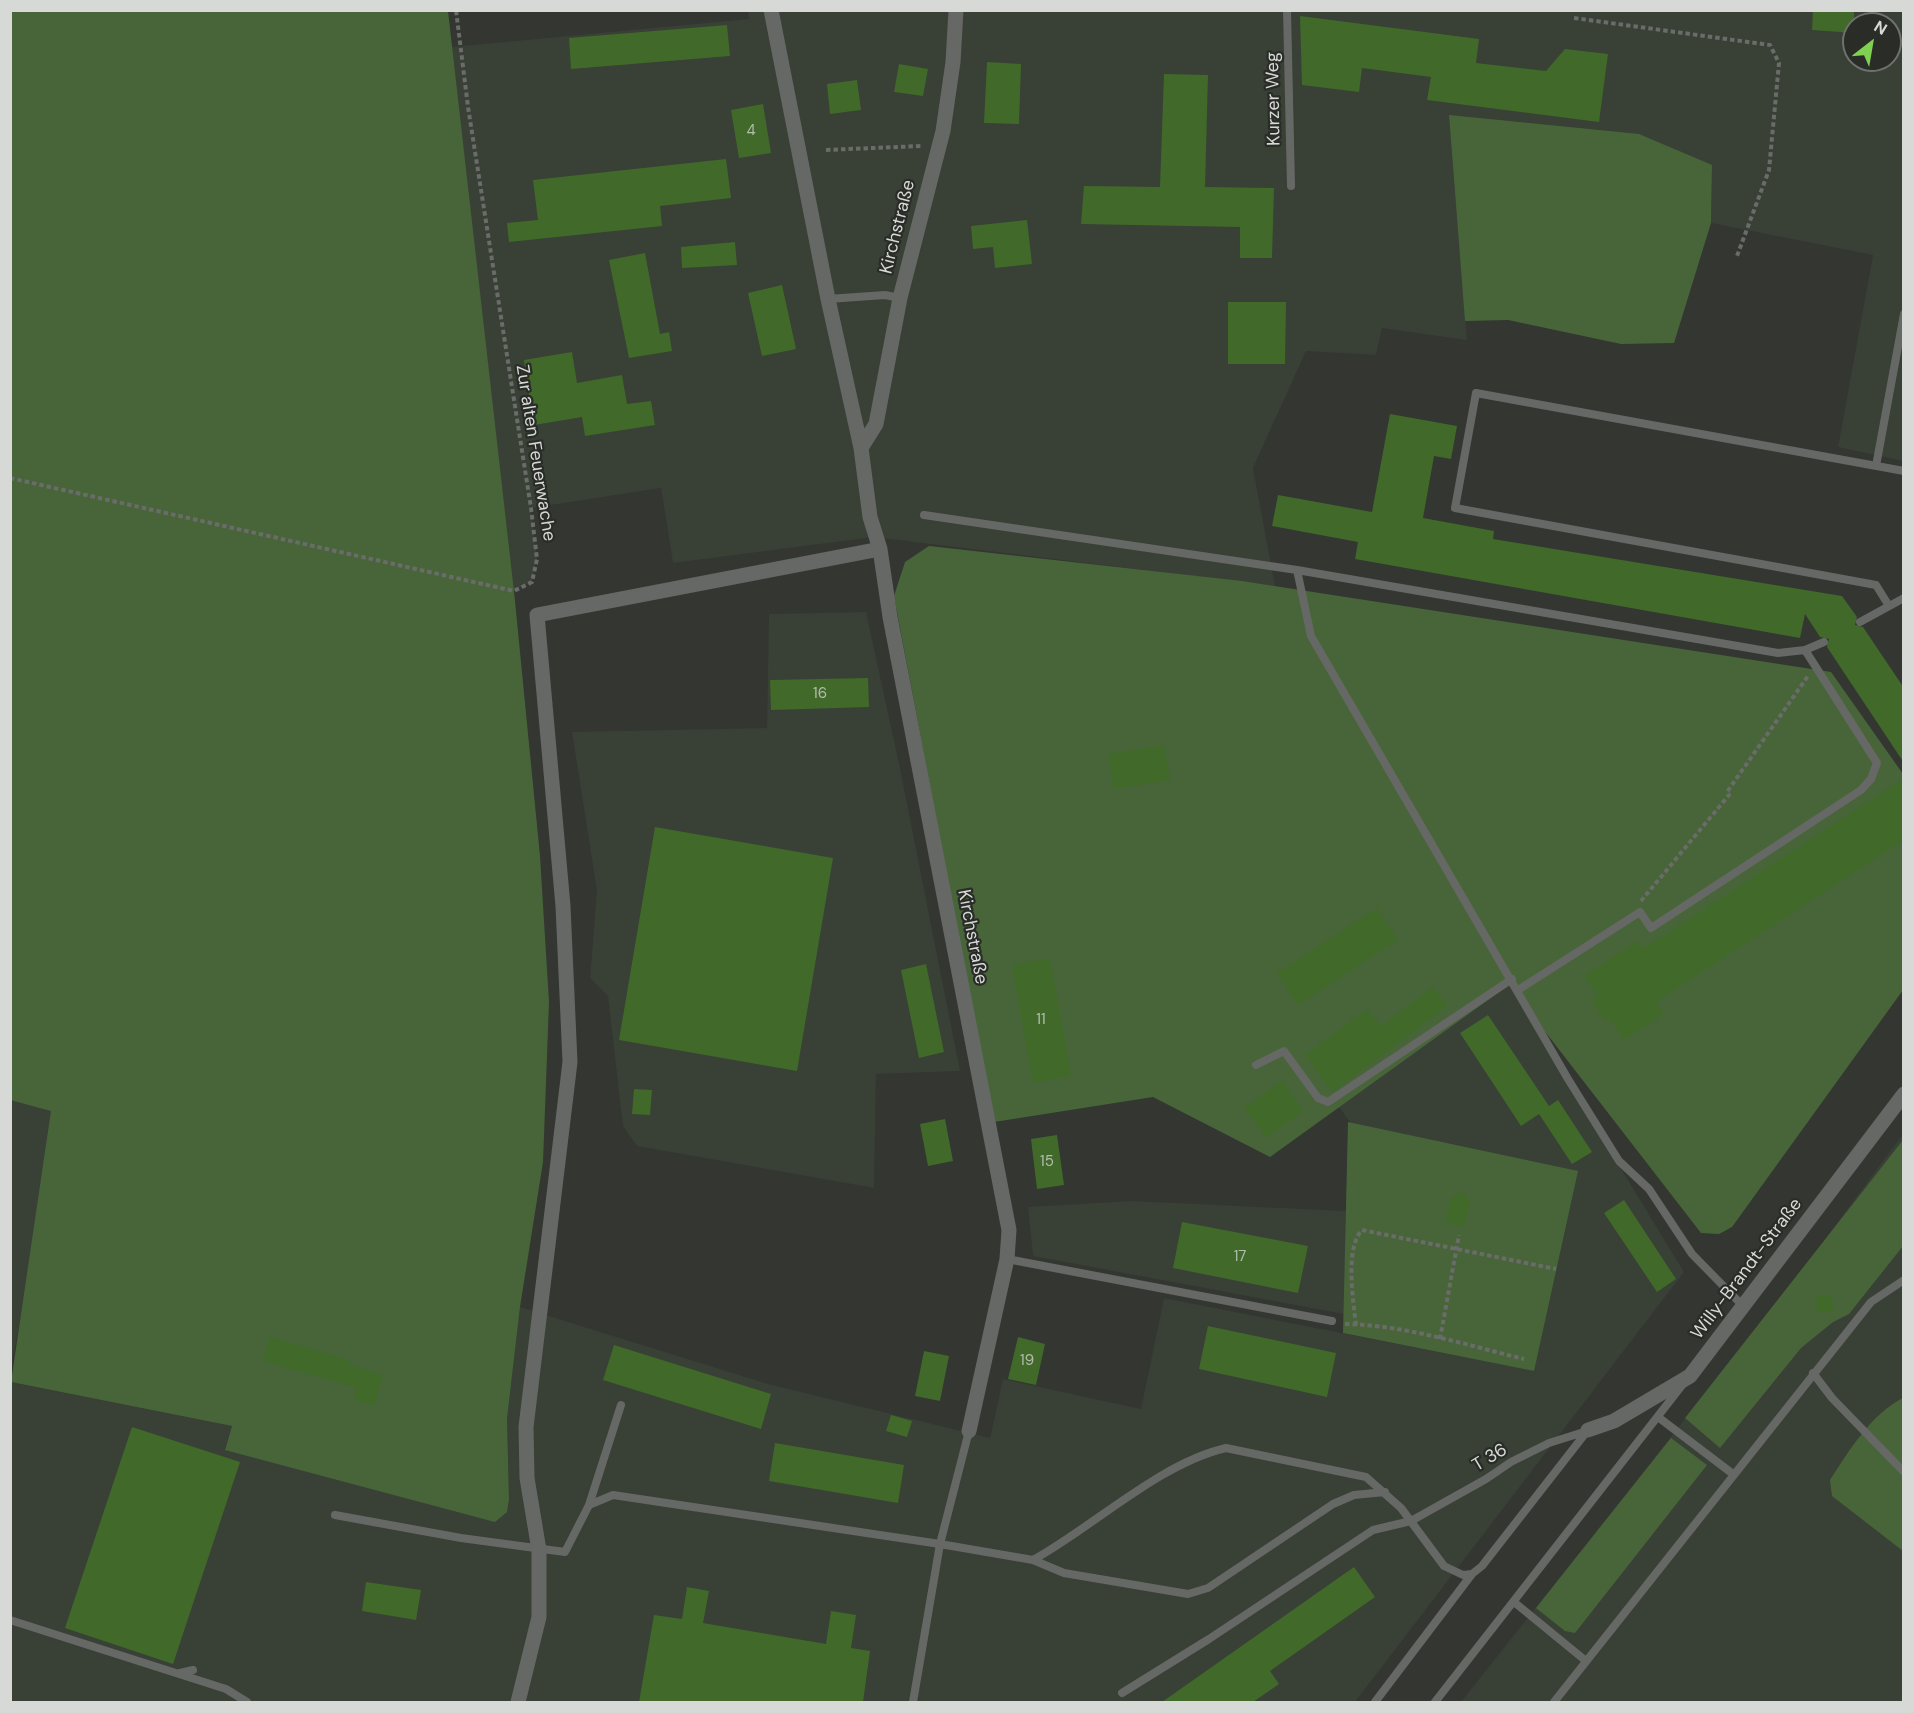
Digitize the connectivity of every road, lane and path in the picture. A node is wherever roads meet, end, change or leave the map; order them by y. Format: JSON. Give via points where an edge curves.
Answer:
{"nodes":[{"id":1,"x":456,"y":10,"type":"edge"},
{"id":2,"x":771,"y":10,"type":"edge"},
{"id":3,"x":956,"y":10,"type":"edge"},
{"id":4,"x":1287,"y":10,"type":"edge"},
{"id":5,"x":1574,"y":18,"type":"dead end"},
{"id":6,"x":923,"y":137,"type":"dead end"},
{"id":7,"x":826,"y":150,"type":"dead end"},
{"id":8,"x":1291,"y":186,"type":"dead end"},
{"id":9,"x":1737,"y":256,"type":"dead end"},
{"id":10,"x":900,"y":298,"type":"junction"},
{"id":11,"x":828,"y":299,"type":"junction"},
{"id":12,"x":1904,"y":314,"type":"edge"},
{"id":13,"x":861,"y":448,"type":"junction"},
{"id":14,"x":1876,"y":466,"type":"junction"},
{"id":15,"x":1904,"y":471,"type":"edge"},
{"id":16,"x":10,"y":478,"type":"edge"},
{"id":17,"x":924,"y":515,"type":"dead end"},
{"id":18,"x":880,"y":549,"type":"junction"},
{"id":19,"x":1297,"y":570,"type":"junction"},
{"id":20,"x":1904,"y":598,"type":"edge"},
{"id":21,"x":1889,"y":606,"type":"junction"},
{"id":22,"x":1860,"y":622,"type":"dead end"},
{"id":23,"x":1824,"y":642,"type":"dead end"},
{"id":24,"x":1805,"y":651,"type":"junction"},
{"id":25,"x":1815,"y":666,"type":"junction"},
{"id":26,"x":1640,"y":912,"type":"junction"},
{"id":27,"x":1512,"y":979,"type":"junction"},
{"id":28,"x":1518,"y":990,"type":"junction"},
{"id":29,"x":1256,"y":1065,"type":"dead end"},
{"id":30,"x":1904,"y":1094,"type":"edge"},
{"id":31,"x":1459,"y":1235,"type":"dead end"},
{"id":32,"x":1457,"y":1248,"type":"junction"},
{"id":33,"x":1007,"y":1259,"type":"junction"},
{"id":34,"x":1556,"y":1269,"type":"dead end"},
{"id":35,"x":1904,"y":1280,"type":"edge"},
{"id":36,"x":1744,"y":1307,"type":"junction"},
{"id":37,"x":1332,"y":1322,"type":"joint"},
{"id":38,"x":1356,"y":1324,"type":"junction"},
{"id":39,"x":1440,"y":1339,"type":"junction"},
{"id":40,"x":1524,"y":1359,"type":"dead end"},
{"id":41,"x":1813,"y":1373,"type":"junction"},
{"id":42,"x":1690,"y":1376,"type":"junction"},
{"id":43,"x":621,"y":1405,"type":"dead end"},
{"id":44,"x":1658,"y":1417,"type":"junction"},
{"id":45,"x":1588,"y":1430,"type":"junction"},
{"id":46,"x":969,"y":1431,"type":"joint"},
{"id":47,"x":1904,"y":1472,"type":"edge"},
{"id":48,"x":1733,"y":1474,"type":"junction"},
{"id":49,"x":1385,"y":1492,"type":"junction"},
{"id":50,"x":589,"y":1505,"type":"junction"},
{"id":51,"x":335,"y":1515,"type":"dead end"},
{"id":52,"x":1411,"y":1521,"type":"junction"},
{"id":53,"x":940,"y":1544,"type":"junction"},
{"id":54,"x":539,"y":1550,"type":"junction"},
{"id":55,"x":1033,"y":1560,"type":"junction"},
{"id":56,"x":1472,"y":1574,"type":"junction"},
{"id":57,"x":1514,"y":1602,"type":"junction"},
{"id":58,"x":10,"y":1620,"type":"edge"},
{"id":59,"x":1586,"y":1661,"type":"junction"},
{"id":60,"x":193,"y":1670,"type":"dead end"},
{"id":61,"x":178,"y":1674,"type":"junction"},
{"id":62,"x":1122,"y":1693,"type":"dead end"},
{"id":63,"x":247,"y":1702,"type":"edge"},
{"id":64,"x":518,"y":1702,"type":"edge"},
{"id":65,"x":913,"y":1702,"type":"edge"},
{"id":66,"x":1374,"y":1702,"type":"edge"},
{"id":67,"x":1435,"y":1702,"type":"edge"},
{"id":68,"x":1554,"y":1702,"type":"edge"}],
"edges":[{"from":1,"to":16,"type":"path","name":"Zur alten Feuerwache","via":[[531,508],[537,559],[532,582],[514,591]]},
{"from":2,"to":11,"type":"street","name":"Kirchstraße"},
{"from":3,"to":10,"type":"street","name":"Kirchstraße","via":[[945,120]]},
{"from":4,"to":8,"type":"lane","name":"Kurzer Weg"},
{"from":5,"to":9,"type":"path","via":[[1770,45],[1779,63],[1769,170]]},
{"from":6,"to":7,"type":"path","via":[[920,147]]},
{"from":10,"to":11,"type":"lane","via":[[885,295]]},
{"from":10,"to":13,"type":"street","name":"Kirchstraße","via":[[876,423]]},
{"from":11,"to":13,"type":"street","name":"Kirchstraße"},
{"from":12,"to":14,"type":"lane"},
{"from":13,"to":18,"type":"street","name":"Kirchstraße","via":[[870,518]]},
{"from":14,"to":15,"type":"lane"},
{"from":14,"to":21,"type":"lane","via":[[1476,393],[1455,508],[1876,585]]},
{"from":17,"to":19,"type":"lane"},
{"from":18,"to":33,"type":"street","name":"Kirchstraße","via":[[1009,1230]]},
{"from":18,"to":54,"type":"street","via":[[537,615],[563,906],[570,1062],[526,1427],[527,1478]]},
{"from":19,"to":24,"type":"lane","via":[[1778,653]]},
{"from":19,"to":27,"type":"lane","via":[[1311,636]]},
{"from":20,"to":21,"type":"lane"},
{"from":21,"to":22,"type":"lane"},
{"from":23,"to":24,"type":"lane"},
{"from":24,"to":25,"type":"lane"},
{"from":25,"to":26,"type":"path","via":[[1727,792],[1729,795],[1640,902]]},
{"from":25,"to":26,"type":"lane","via":[[1877,763],[1871,779],[1861,790],[1651,928]]},
{"from":26,"to":28,"type":"lane"},
{"from":27,"to":28,"type":"lane"},
{"from":27,"to":29,"type":"lane","via":[[1328,1102],[1318,1098],[1284,1051]]},
{"from":28,"to":36,"type":"lane","via":[[1619,1161],[1649,1189],[1692,1254]]},
{"from":30,"to":36,"type":"street","name":"Willy-Brandt-Straße"},
{"from":31,"to":32,"type":"path"},
{"from":32,"to":34,"type":"path"},
{"from":32,"to":38,"type":"path","via":[[1362,1230],[1353,1240]]},
{"from":32,"to":39,"type":"path"},
{"from":33,"to":37,"type":"lane"},
{"from":33,"to":46,"type":"street","name":"Kirchstraße"},
{"from":35,"to":41,"type":"lane","via":[[1871,1302]]},
{"from":36,"to":42,"type":"street","name":"Willy-Brandt-Straße"},
{"from":37,"to":38,"type":"path"},
{"from":38,"to":39,"type":"path"},
{"from":39,"to":40,"type":"path"},
{"from":41,"to":47,"type":"lane"},
{"from":41,"to":48,"type":"lane"},
{"from":42,"to":44,"type":"lane"},
{"from":42,"to":45,"type":"street","name":"Willy-Brandt-Straße","via":[[1614,1421]]},
{"from":43,"to":50,"type":"lane"},
{"from":44,"to":48,"type":"lane"},
{"from":44,"to":57,"type":"lane"},
{"from":45,"to":52,"type":"lane","name":"T 36","via":[[1511,1462]]},
{"from":45,"to":56,"type":"lane"},
{"from":46,"to":53,"type":"lane"},
{"from":48,"to":59,"type":"lane"},
{"from":49,"to":52,"type":"lane"},
{"from":49,"to":55,"type":"lane","via":[[1354,1495],[1333,1504],[1199,1592],[1188,1594],[1064,1573]]},
{"from":49,"to":55,"type":"lane","via":[[1366,1477],[1226,1448],[1206,1452],[1153,1482]]},
{"from":50,"to":53,"type":"lane","via":[[614,1495]]},
{"from":50,"to":54,"type":"lane","via":[[565,1552]]},
{"from":51,"to":54,"type":"lane"},
{"from":52,"to":56,"type":"lane","via":[[1444,1566],[1463,1575]]},
{"from":52,"to":62,"type":"lane","name":"T 36","via":[[1373,1530]]},
{"from":53,"to":55,"type":"lane"},
{"from":53,"to":65,"type":"lane"},
{"from":54,"to":64,"type":"street","via":[[539,1617]]},
{"from":56,"to":66,"type":"lane"},
{"from":57,"to":59,"type":"lane"},
{"from":57,"to":67,"type":"lane"},
{"from":58,"to":61,"type":"lane"},
{"from":59,"to":68,"type":"lane"},
{"from":60,"to":61,"type":"lane"},
{"from":61,"to":63,"type":"lane","via":[[226,1689]]}]}
